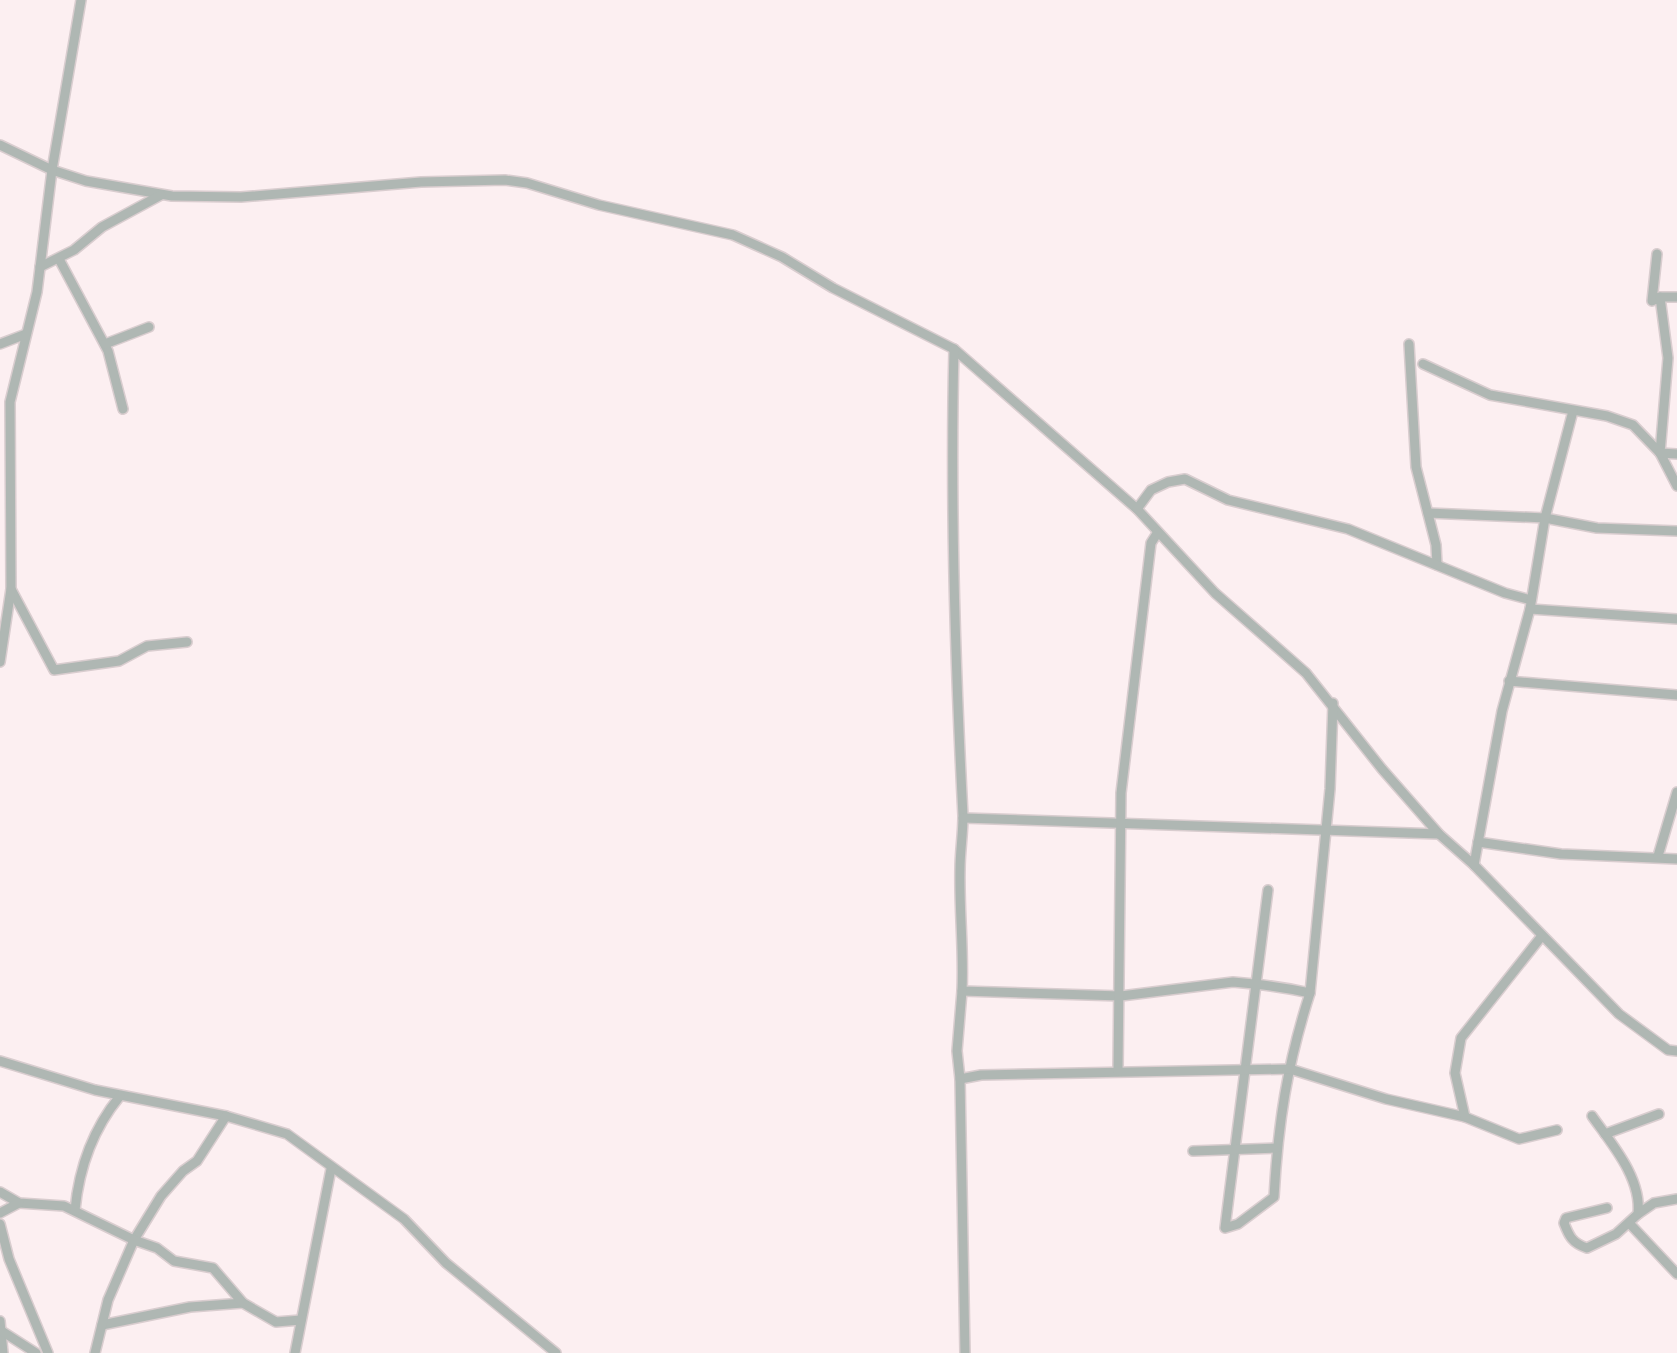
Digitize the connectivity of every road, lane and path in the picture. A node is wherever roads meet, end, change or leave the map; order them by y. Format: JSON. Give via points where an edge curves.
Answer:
{"nodes":[{"id":1,"x":82,"y":0,"type":"edge"},
{"id":2,"x":0,"y":145,"type":"edge"},
{"id":3,"x":52,"y":170,"type":"junction"},
{"id":4,"x":161,"y":195,"type":"junction"},
{"id":5,"x":1657,"y":254,"type":"dead end"},
{"id":6,"x":59,"y":259,"type":"junction"},
{"id":7,"x":40,"y":267,"type":"junction"},
{"id":8,"x":1660,"y":297,"type":"junction"},
{"id":9,"x":1677,"y":297,"type":"edge"},
{"id":10,"x":149,"y":327,"type":"dead end"},
{"id":11,"x":26,"y":334,"type":"junction"},
{"id":12,"x":0,"y":344,"type":"edge"},
{"id":13,"x":105,"y":344,"type":"junction"},
{"id":14,"x":1409,"y":344,"type":"dead end"},
{"id":15,"x":954,"y":349,"type":"junction"},
{"id":16,"x":1423,"y":364,"type":"dead end"},
{"id":17,"x":10,"y":402,"type":"junction"},
{"id":18,"x":0,"y":406,"type":"edge"},
{"id":19,"x":124,"y":409,"type":"dead end"},
{"id":20,"x":1573,"y":411,"type":"junction"},
{"id":21,"x":1660,"y":453,"type":"junction"},
{"id":22,"x":1677,"y":454,"type":"edge"},
{"id":23,"x":1677,"y":486,"type":"edge"},
{"id":24,"x":1137,"y":509,"type":"junction"},
{"id":25,"x":1428,"y":513,"type":"junction"},
{"id":26,"x":1545,"y":518,"type":"junction"},
{"id":27,"x":1677,"y":531,"type":"edge"},
{"id":28,"x":1158,"y":532,"type":"junction"},
{"id":29,"x":1437,"y":565,"type":"junction"},
{"id":30,"x":11,"y":589,"type":"junction"},
{"id":31,"x":1531,"y":605,"type":"junction"},
{"id":32,"x":1677,"y":619,"type":"edge"},
{"id":33,"x":187,"y":642,"type":"dead end"},
{"id":34,"x":0,"y":662,"type":"edge"},
{"id":35,"x":1509,"y":681,"type":"junction"},
{"id":36,"x":1677,"y":695,"type":"edge"},
{"id":37,"x":1333,"y":703,"type":"junction"},
{"id":38,"x":1677,"y":792,"type":"edge"},
{"id":39,"x":963,"y":818,"type":"junction"},
{"id":40,"x":1120,"y":823,"type":"junction"},
{"id":41,"x":1326,"y":831,"type":"junction"},
{"id":42,"x":1438,"y":834,"type":"junction"},
{"id":43,"x":1478,"y":842,"type":"junction"},
{"id":44,"x":1658,"y":856,"type":"junction"},
{"id":45,"x":1677,"y":859,"type":"edge"},
{"id":46,"x":1474,"y":865,"type":"junction"},
{"id":47,"x":1268,"y":890,"type":"dead end"},
{"id":48,"x":1541,"y":937,"type":"junction"},
{"id":49,"x":1256,"y":984,"type":"junction"},
{"id":50,"x":962,"y":991,"type":"junction"},
{"id":51,"x":1310,"y":993,"type":"junction"},
{"id":52,"x":1121,"y":996,"type":"junction"},
{"id":53,"x":1677,"y":1051,"type":"edge"},
{"id":54,"x":0,"y":1061,"type":"edge"},
{"id":55,"x":1245,"y":1069,"type":"junction"},
{"id":56,"x":1290,"y":1069,"type":"junction"},
{"id":57,"x":1118,"y":1071,"type":"junction"},
{"id":58,"x":960,"y":1079,"type":"junction"},
{"id":59,"x":120,"y":1096,"type":"junction"},
{"id":60,"x":1658,"y":1114,"type":"dead end"},
{"id":61,"x":226,"y":1116,"type":"junction"},
{"id":62,"x":1592,"y":1116,"type":"dead end"},
{"id":63,"x":1465,"y":1117,"type":"junction"},
{"id":64,"x":1557,"y":1130,"type":"dead end"},
{"id":65,"x":1605,"y":1135,"type":"junction"},
{"id":66,"x":1235,"y":1148,"type":"junction"},
{"id":67,"x":1276,"y":1148,"type":"junction"},
{"id":68,"x":1194,"y":1151,"type":"dead end"},
{"id":69,"x":331,"y":1169,"type":"junction"},
{"id":70,"x":0,"y":1192,"type":"edge"},
{"id":71,"x":1677,"y":1199,"type":"edge"},
{"id":72,"x":19,"y":1203,"type":"junction"},
{"id":73,"x":1607,"y":1208,"type":"dead end"},
{"id":74,"x":75,"y":1210,"type":"junction"},
{"id":75,"x":0,"y":1213,"type":"edge"},
{"id":76,"x":1638,"y":1214,"type":"junction"},
{"id":77,"x":0,"y":1224,"type":"edge"},
{"id":78,"x":1630,"y":1224,"type":"junction"},
{"id":79,"x":134,"y":1240,"type":"junction"},
{"id":80,"x":1677,"y":1274,"type":"edge"},
{"id":81,"x":243,"y":1303,"type":"junction"},
{"id":82,"x":301,"y":1320,"type":"junction"},
{"id":83,"x":0,"y":1321,"type":"edge"},
{"id":84,"x":102,"y":1325,"type":"junction"},
{"id":85,"x":1,"y":1332,"type":"edge"},
{"id":86,"x":3,"y":1353,"type":"edge"},
{"id":87,"x":36,"y":1353,"type":"edge"},
{"id":88,"x":48,"y":1353,"type":"edge"},
{"id":89,"x":95,"y":1353,"type":"edge"},
{"id":90,"x":295,"y":1353,"type":"edge"},
{"id":91,"x":556,"y":1353,"type":"edge"},
{"id":92,"x":965,"y":1353,"type":"edge"}],
"edges":[{"from":1,"to":3,"type":"street"},
{"from":2,"to":3,"type":"street"},
{"from":3,"to":4,"type":"street"},
{"from":3,"to":7,"type":"street"},
{"from":4,"to":6,"type":"street","via":[[102,227]]},
{"from":4,"to":15,"type":"street","via":[[241,197],[421,182],[527,183],[598,205],[733,235]]},
{"from":5,"to":8,"type":"street","via":[[1652,301]]},
{"from":6,"to":7,"type":"street"},
{"from":6,"to":13,"type":"street"},
{"from":7,"to":11,"type":"street"},
{"from":8,"to":9,"type":"street"},
{"from":8,"to":21,"type":"street","via":[[1668,381]]},
{"from":10,"to":13,"type":"street"},
{"from":11,"to":12,"type":"street"},
{"from":11,"to":17,"type":"street"},
{"from":13,"to":19,"type":"street"},
{"from":14,"to":25,"type":"street","via":[[1416,467]]},
{"from":15,"to":24,"type":"street"},
{"from":15,"to":39,"type":"street","via":[[954,576]]},
{"from":16,"to":20,"type":"street","via":[[1490,395]]},
{"from":17,"to":18,"type":"street"},
{"from":17,"to":30,"type":"street"},
{"from":20,"to":21,"type":"street","via":[[1633,425]]},
{"from":20,"to":26,"type":"street"},
{"from":21,"to":22,"type":"street"},
{"from":21,"to":23,"type":"street"},
{"from":24,"to":28,"type":"street"},
{"from":24,"to":29,"type":"street","via":[[1151,490],[1185,478],[1228,500],[1348,529]]},
{"from":25,"to":26,"type":"street"},
{"from":25,"to":29,"type":"street"},
{"from":26,"to":27,"type":"street","via":[[1597,528]]},
{"from":26,"to":31,"type":"street"},
{"from":28,"to":37,"type":"street","via":[[1215,593],[1306,673]]},
{"from":28,"to":40,"type":"street","via":[[1151,542],[1134,667]]},
{"from":29,"to":31,"type":"street"},
{"from":30,"to":33,"type":"street","via":[[54,670],[119,661],[147,646]]},
{"from":30,"to":34,"type":"street"},
{"from":31,"to":32,"type":"street"},
{"from":31,"to":35,"type":"street"},
{"from":35,"to":36,"type":"street"},
{"from":35,"to":43,"type":"street"},
{"from":37,"to":41,"type":"street"},
{"from":37,"to":42,"type":"street"},
{"from":38,"to":44,"type":"street"},
{"from":39,"to":40,"type":"street"},
{"from":39,"to":50,"type":"street"},
{"from":40,"to":41,"type":"street"},
{"from":40,"to":52,"type":"street"},
{"from":41,"to":42,"type":"street"},
{"from":41,"to":51,"type":"street"},
{"from":42,"to":46,"type":"street"},
{"from":43,"to":44,"type":"street","via":[[1561,854]]},
{"from":43,"to":46,"type":"street"},
{"from":44,"to":45,"type":"street"},
{"from":46,"to":48,"type":"street"},
{"from":47,"to":49,"type":"street"},
{"from":48,"to":53,"type":"street","via":[[1619,1014],[1668,1050]]},
{"from":48,"to":63,"type":"street","via":[[1461,1038],[1455,1073]]},
{"from":49,"to":51,"type":"street"},
{"from":49,"to":52,"type":"street","via":[[1233,982]]},
{"from":49,"to":55,"type":"street"},
{"from":50,"to":52,"type":"street"},
{"from":50,"to":58,"type":"street","via":[[957,1051]]},
{"from":51,"to":56,"type":"street"},
{"from":52,"to":57,"type":"street"},
{"from":54,"to":59,"type":"street"},
{"from":55,"to":56,"type":"street"},
{"from":55,"to":57,"type":"street"},
{"from":55,"to":66,"type":"street"},
{"from":56,"to":63,"type":"street","via":[[1386,1099]]},
{"from":56,"to":67,"type":"street"},
{"from":57,"to":58,"type":"street"},
{"from":58,"to":92,"type":"street"},
{"from":59,"to":61,"type":"street"},
{"from":59,"to":74,"type":"street","via":[[92,1140],[77,1182]]},
{"from":60,"to":65,"type":"street"},
{"from":61,"to":69,"type":"street","via":[[287,1135]]},
{"from":61,"to":79,"type":"street","via":[[197,1161],[161,1196]]},
{"from":62,"to":65,"type":"street"},
{"from":63,"to":64,"type":"street","via":[[1519,1139]]},
{"from":65,"to":76,"type":"street","via":[[1633,1182]]},
{"from":66,"to":67,"type":"street"},
{"from":66,"to":67,"type":"street","via":[[1225,1228],[1238,1224],[1274,1197]]},
{"from":66,"to":68,"type":"street"},
{"from":69,"to":82,"type":"street"},
{"from":69,"to":91,"type":"street","via":[[404,1219],[446,1264]]},
{"from":70,"to":72,"type":"street"},
{"from":71,"to":76,"type":"street","via":[[1654,1203]]},
{"from":72,"to":74,"type":"street","via":[[41,1202]]},
{"from":72,"to":75,"type":"street"},
{"from":73,"to":78,"type":"street","via":[[1566,1218],[1568,1236],[1587,1248]]},
{"from":74,"to":79,"type":"street"},
{"from":76,"to":78,"type":"street"},
{"from":77,"to":88,"type":"street","via":[[9,1259]]},
{"from":78,"to":80,"type":"street"},
{"from":79,"to":81,"type":"street","via":[[157,1248],[174,1261],[214,1268]]},
{"from":79,"to":84,"type":"street"},
{"from":81,"to":82,"type":"street","via":[[276,1322]]},
{"from":81,"to":84,"type":"street","via":[[190,1307]]},
{"from":82,"to":90,"type":"street"},
{"from":83,"to":85,"type":"street"},
{"from":84,"to":89,"type":"street"},
{"from":85,"to":86,"type":"street"},
{"from":85,"to":87,"type":"street"}]}
